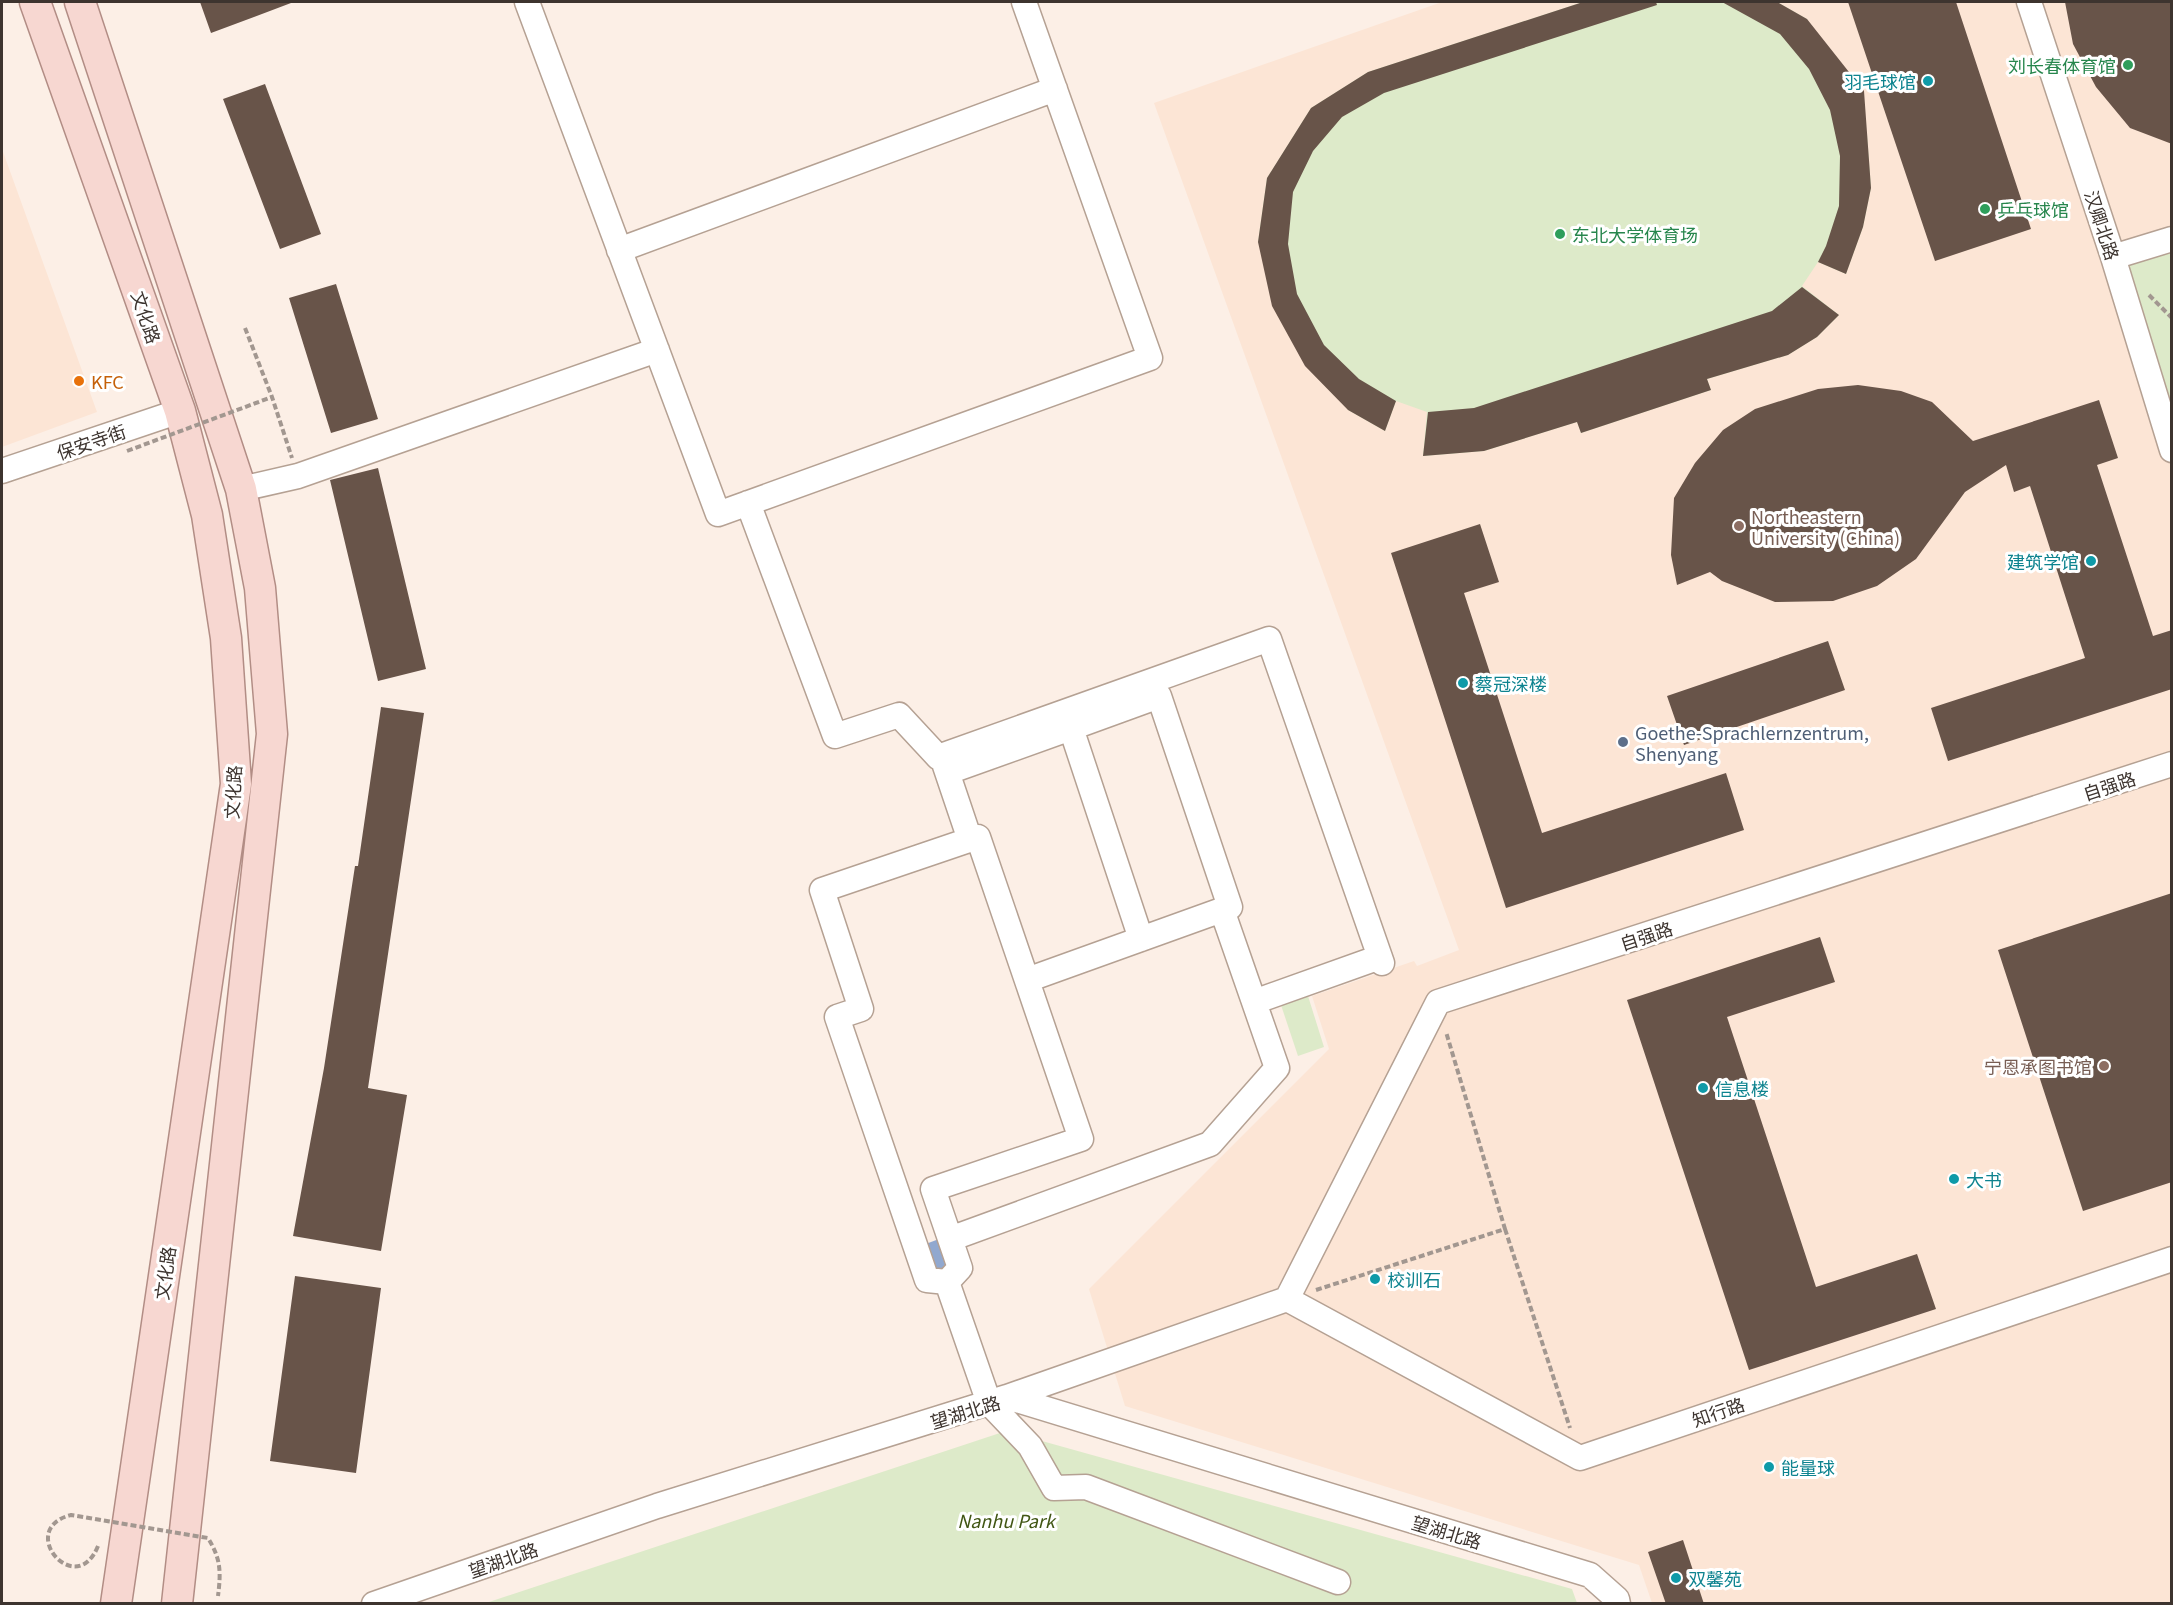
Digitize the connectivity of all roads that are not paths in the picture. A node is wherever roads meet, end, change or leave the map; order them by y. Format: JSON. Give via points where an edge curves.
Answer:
{"nodes":[{"id":1,"x":35,"y":2,"type":"edge"},
{"id":2,"x":80,"y":2,"type":"edge"},
{"id":3,"x":527,"y":2,"type":"edge"},
{"id":4,"x":1024,"y":2,"type":"edge"},
{"id":5,"x":2029,"y":2,"type":"edge"},
{"id":6,"x":1055,"y":89,"type":"junction"},
{"id":7,"x":2172,"y":239,"type":"edge"},
{"id":8,"x":620,"y":250,"type":"junction"},
{"id":9,"x":2113,"y":257,"type":"junction"},
{"id":10,"x":657,"y":350,"type":"junction"},
{"id":11,"x":180,"y":411,"type":"junction"},
{"id":12,"x":2172,"y":450,"type":"edge"},
{"id":13,"x":2,"y":471,"type":"edge"},
{"id":14,"x":241,"y":489,"type":"junction"},
{"id":15,"x":748,"y":503,"type":"junction"},
{"id":16,"x":1071,"y":729,"type":"junction"},
{"id":17,"x":945,"y":764,"type":"junction"},
{"id":18,"x":2172,"y":764,"type":"edge"},
{"id":19,"x":970,"y":840,"type":"junction"},
{"id":20,"x":1222,"y":910,"type":"junction"},
{"id":21,"x":1141,"y":939,"type":"junction"},
{"id":22,"x":1027,"y":980,"type":"junction"},
{"id":23,"x":1254,"y":1002,"type":"junction"},
{"id":24,"x":933,"y":1189,"type":"junction"},
{"id":25,"x":900,"y":1199,"type":"junction"},
{"id":26,"x":950,"y":1239,"type":"junction"},
{"id":27,"x":2172,"y":1259,"type":"edge"},
{"id":28,"x":947,"y":1282,"type":"junction"},
{"id":29,"x":1287,"y":1299,"type":"junction"},
{"id":30,"x":998,"y":1400,"type":"junction"},
{"id":31,"x":1338,"y":1582,"type":"dead end"},
{"id":32,"x":116,"y":1604,"type":"edge"},
{"id":33,"x":177,"y":1604,"type":"edge"},
{"id":34,"x":374,"y":1604,"type":"edge"},
{"id":35,"x":1618,"y":1604,"type":"edge"}],
"edges":[{"from":1,"to":11,"type":"main road","name":"文化路"},
{"from":2,"to":14,"type":"main road","name":"文化路"},
{"from":3,"to":8,"type":"street"},
{"from":4,"to":6,"type":"street"},
{"from":5,"to":9,"type":"street","name":"汉卿北路"},
{"from":6,"to":8,"type":"street"},
{"from":6,"to":15,"type":"street","via":[[1150,358]]},
{"from":7,"to":9,"type":"street"},
{"from":8,"to":10,"type":"street"},
{"from":9,"to":12,"type":"street","name":"汉卿北路"},
{"from":10,"to":14,"type":"street","via":[[298,476]]},
{"from":10,"to":15,"type":"street","via":[[718,514]]},
{"from":11,"to":13,"type":"street","name":"保安寺街"},
{"from":11,"to":32,"type":"main road","name":"文化路","via":[[207,515],[224,627],[236,784]]},
{"from":14,"to":33,"type":"main road","name":"文化路","via":[[260,588],[272,734]]},
{"from":15,"to":17,"type":"street","via":[[835,736],[899,715]]},
{"from":16,"to":17,"type":"street"},
{"from":16,"to":20,"type":"street","via":[[1159,696],[1230,907]]},
{"from":16,"to":21,"type":"street"},
{"from":17,"to":19,"type":"street"},
{"from":17,"to":23,"type":"street","via":[[1269,639],[1381,960]]},
{"from":18,"to":29,"type":"street","name":"自强路","via":[[1438,1002]]},
{"from":19,"to":22,"type":"street","via":[[978,837]]},
{"from":19,"to":25,"type":"street","via":[[822,890],[861,1009],[837,1017]]},
{"from":20,"to":21,"type":"street"},
{"from":20,"to":23,"type":"street"},
{"from":21,"to":22,"type":"street"},
{"from":22,"to":24,"type":"street","via":[[1081,1139]]},
{"from":23,"to":26,"type":"street","via":[[1277,1068],[1210,1144]]},
{"from":24,"to":25,"type":"street"},
{"from":24,"to":26,"type":"street"},
{"from":25,"to":28,"type":"street","via":[[927,1280]]},
{"from":26,"to":28,"type":"street","via":[[960,1268]]},
{"from":27,"to":29,"type":"street","name":"知行路","via":[[1580,1458]]},
{"from":28,"to":30,"type":"street"},
{"from":29,"to":30,"type":"street"},
{"from":30,"to":31,"type":"street","via":[[1054,1488],[1086,1487]]},
{"from":30,"to":34,"type":"street","name":"望湖北路","via":[[657,1506]]},
{"from":30,"to":35,"type":"street","name":"望湖北路","via":[[1590,1575]]}]}
